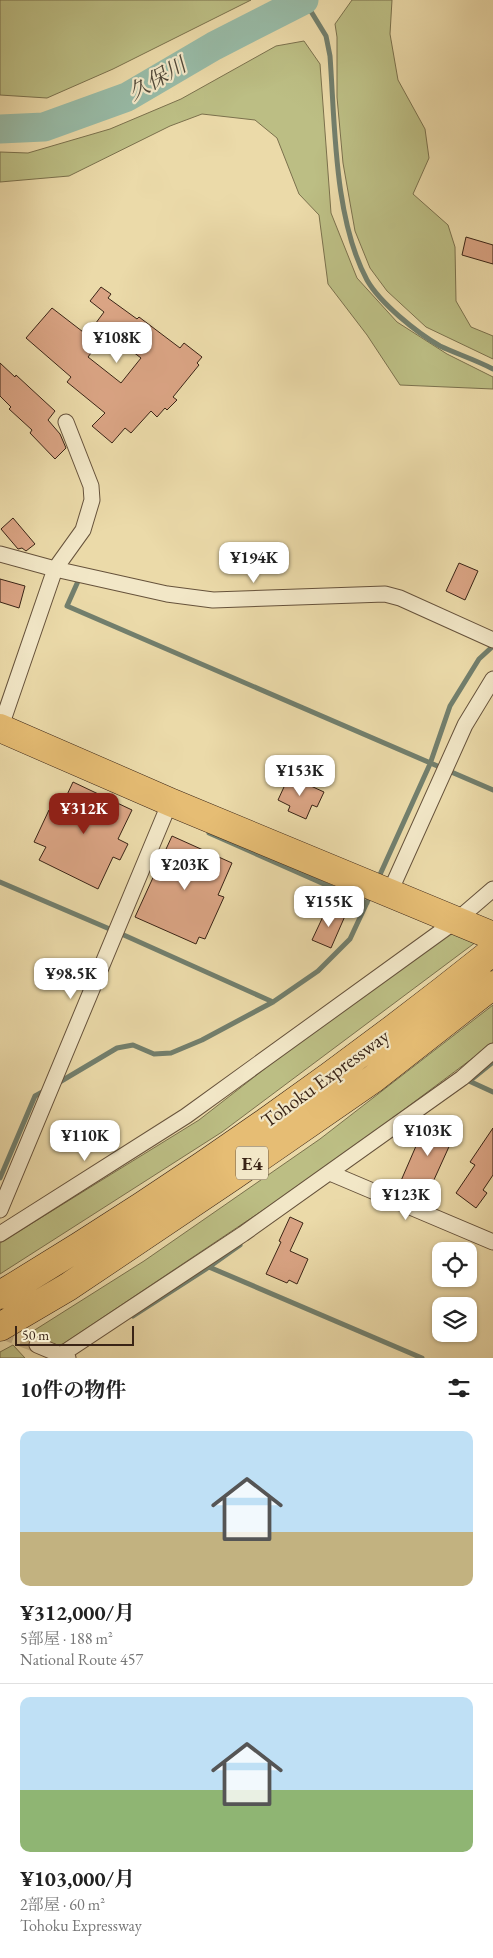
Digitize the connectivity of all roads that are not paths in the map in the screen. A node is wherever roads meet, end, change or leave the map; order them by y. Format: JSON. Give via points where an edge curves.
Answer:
{"nodes":[{"id":1,"x":66,"y":422,"type":"dead end"},
{"id":2,"x":0,"y":554,"type":"edge"},
{"id":3,"x":55,"y":569,"type":"junction"},
{"id":4,"x":493,"y":640,"type":"edge"},
{"id":5,"x":493,"y":678,"type":"edge"},
{"id":6,"x":0,"y":729,"type":"edge"},
{"id":7,"x":170,"y":802,"type":"junction"},
{"id":8,"x":493,"y":888,"type":"edge"},
{"id":9,"x":389,"y":894,"type":"junction"},
{"id":10,"x":457,"y":920,"type":"junction"},
{"id":11,"x":490,"y":948,"type":"edge"},
{"id":12,"x":493,"y":985,"type":"edge"},
{"id":13,"x":493,"y":1051,"type":"edge"},
{"id":14,"x":330,"y":1173,"type":"junction"},
{"id":15,"x":0,"y":1210,"type":"edge"},
{"id":16,"x":0,"y":1234,"type":"edge"},
{"id":17,"x":493,"y":1242,"type":"edge"},
{"id":18,"x":0,"y":1295,"type":"edge"},
{"id":19,"x":0,"y":1327,"type":"edge"},
{"id":20,"x":37,"y":1345,"type":"tunnel mouth"},
{"id":21,"x":61,"y":1357,"type":"edge"}],
"edges":[{"from":1,"to":3,"type":"street","via":[[91,486],[92,500],[83,530]]},
{"from":2,"to":3,"type":"street"},
{"from":3,"to":4,"type":"street","via":[[168,594],[213,600],[385,594]]},
{"from":3,"to":6,"type":"street"},
{"from":5,"to":9,"type":"street","via":[[465,725]]},
{"from":6,"to":7,"type":"highway"},
{"from":7,"to":9,"type":"highway"},
{"from":7,"to":15,"type":"street"},
{"from":8,"to":10,"type":"street"},
{"from":9,"to":10,"type":"highway"},
{"from":10,"to":11,"type":"highway"},
{"from":10,"to":16,"type":"street","via":[[186,1116]]},
{"from":11,"to":18,"type":"highway","name":"Tohoku Expressway","number":"E4","via":[[354,1058],[218,1155]]},
{"from":12,"to":19,"type":"highway","name":"Tohoku Expressway","number":"E4","via":[[373,1079],[68,1286]]},
{"from":13,"to":14,"type":"street","via":[[462,1078]]},
{"from":14,"to":17,"type":"street"},
{"from":14,"to":21,"type":"street"},
{"from":20,"to":21,"type":"street"}]}
